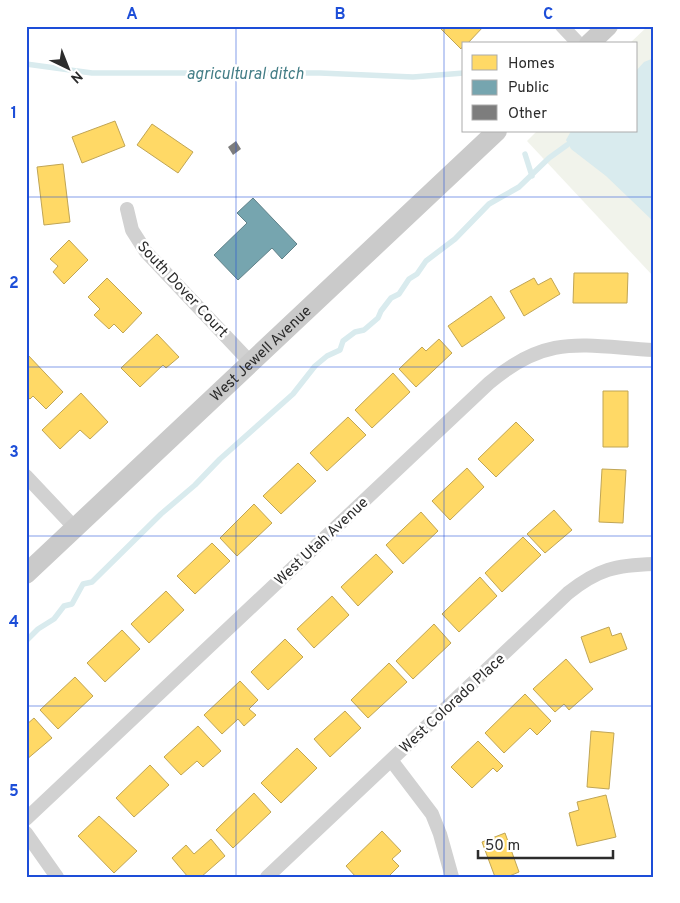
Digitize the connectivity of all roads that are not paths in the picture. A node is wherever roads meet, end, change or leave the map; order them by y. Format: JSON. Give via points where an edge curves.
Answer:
{"nodes":[{"id":1,"x":562,"y":26,"type":"edge"},
{"id":2,"x":608,"y":26,"type":"edge"},
{"id":3,"x":577,"y":42,"type":"edge"},
{"id":4,"x":592,"y":42,"type":"edge"},
{"id":5,"x":495,"y":132,"type":"edge"},
{"id":6,"x":127,"y":209,"type":"dead end"},
{"id":7,"x":654,"y":350,"type":"edge"},
{"id":8,"x":251,"y":363,"type":"junction"},
{"id":9,"x":26,"y":476,"type":"edge"},
{"id":10,"x":75,"y":528,"type":"junction"},
{"id":11,"x":654,"y":564,"type":"edge"},
{"id":12,"x":26,"y":574,"type":"edge"},
{"id":13,"x":391,"y":760,"type":"junction"},
{"id":14,"x":26,"y":819,"type":"edge"},
{"id":15,"x":26,"y":833,"type":"edge"},
{"id":16,"x":57,"y":877,"type":"edge"},
{"id":17,"x":267,"y":877,"type":"edge"},
{"id":18,"x":452,"y":877,"type":"edge"}],
"edges":[{"from":1,"to":3,"type":"street"},
{"from":2,"to":4,"type":"main road"},
{"from":5,"to":8,"type":"main road","name":"West Jewell Avenue"},
{"from":6,"to":8,"type":"street","name":"South Dover Court","via":[[140,245]]},
{"from":7,"to":14,"type":"street","name":"West Utah Avenue","via":[[556,346],[532,353],[510,365]]},
{"from":8,"to":10,"type":"main road","name":"West Jewell Avenue"},
{"from":9,"to":10,"type":"street"},
{"from":10,"to":12,"type":"main road","name":"West Jewell Avenue"},
{"from":11,"to":13,"type":"street","name":"West Colorado Place","via":[[615,566],[581,582]]},
{"from":13,"to":17,"type":"street","name":"West Colorado Place"},
{"from":13,"to":18,"type":"street","via":[[432,814]]},
{"from":15,"to":16,"type":"street"}]}
